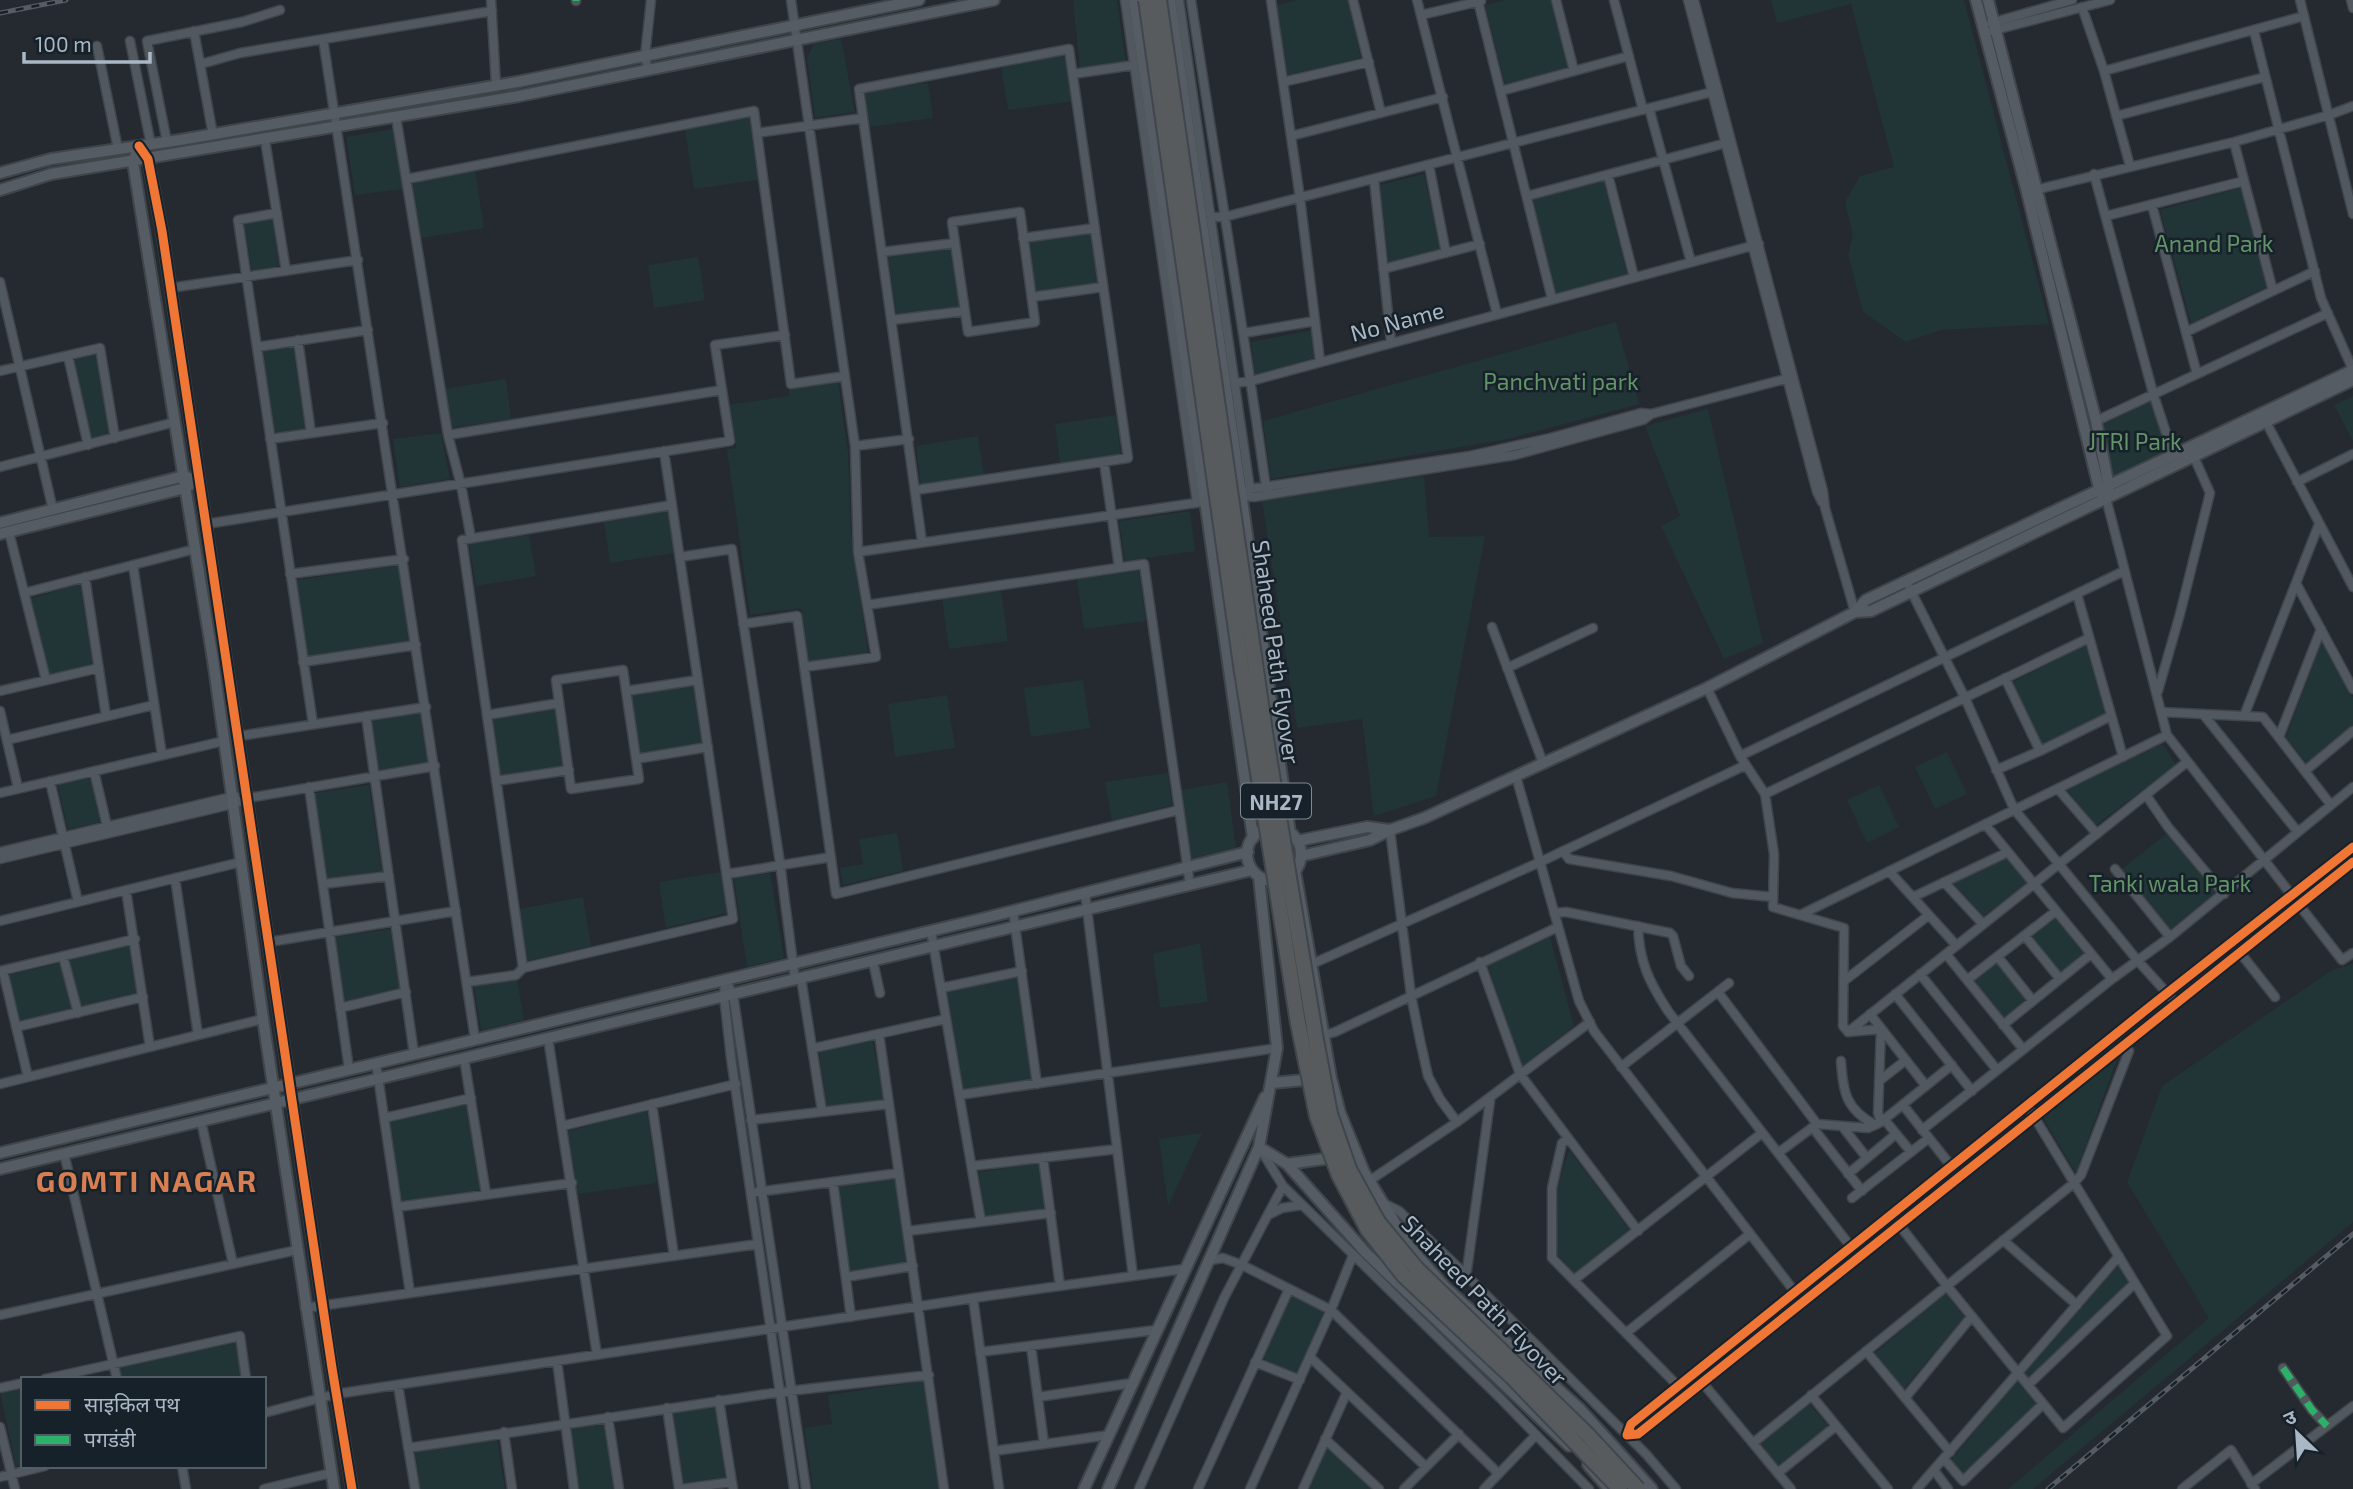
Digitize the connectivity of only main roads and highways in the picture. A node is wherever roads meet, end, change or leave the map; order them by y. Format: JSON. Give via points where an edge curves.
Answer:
{"nodes":[{"id":1,"x":1146,"y":0,"type":"edge"},
{"id":2,"x":1159,"y":0,"type":"edge"},
{"id":3,"x":1620,"y":1489,"type":"edge"},
{"id":4,"x":1638,"y":1489,"type":"edge"}],
"edges":[{"from":1,"to":3,"type":"highway","name":"Shaheed Path Flyover","number":"NH27","bridge":true,"via":[[1242,672],[1317,1116],[1339,1175],[1368,1230],[1404,1276],[1513,1378]]},
{"from":2,"to":4,"type":"highway","name":"Shaheed Path Flyover","number":"NH27","bridge":true,"via":[[1266,739],[1330,1114],[1349,1169],[1378,1222],[1400,1249]]}]}
